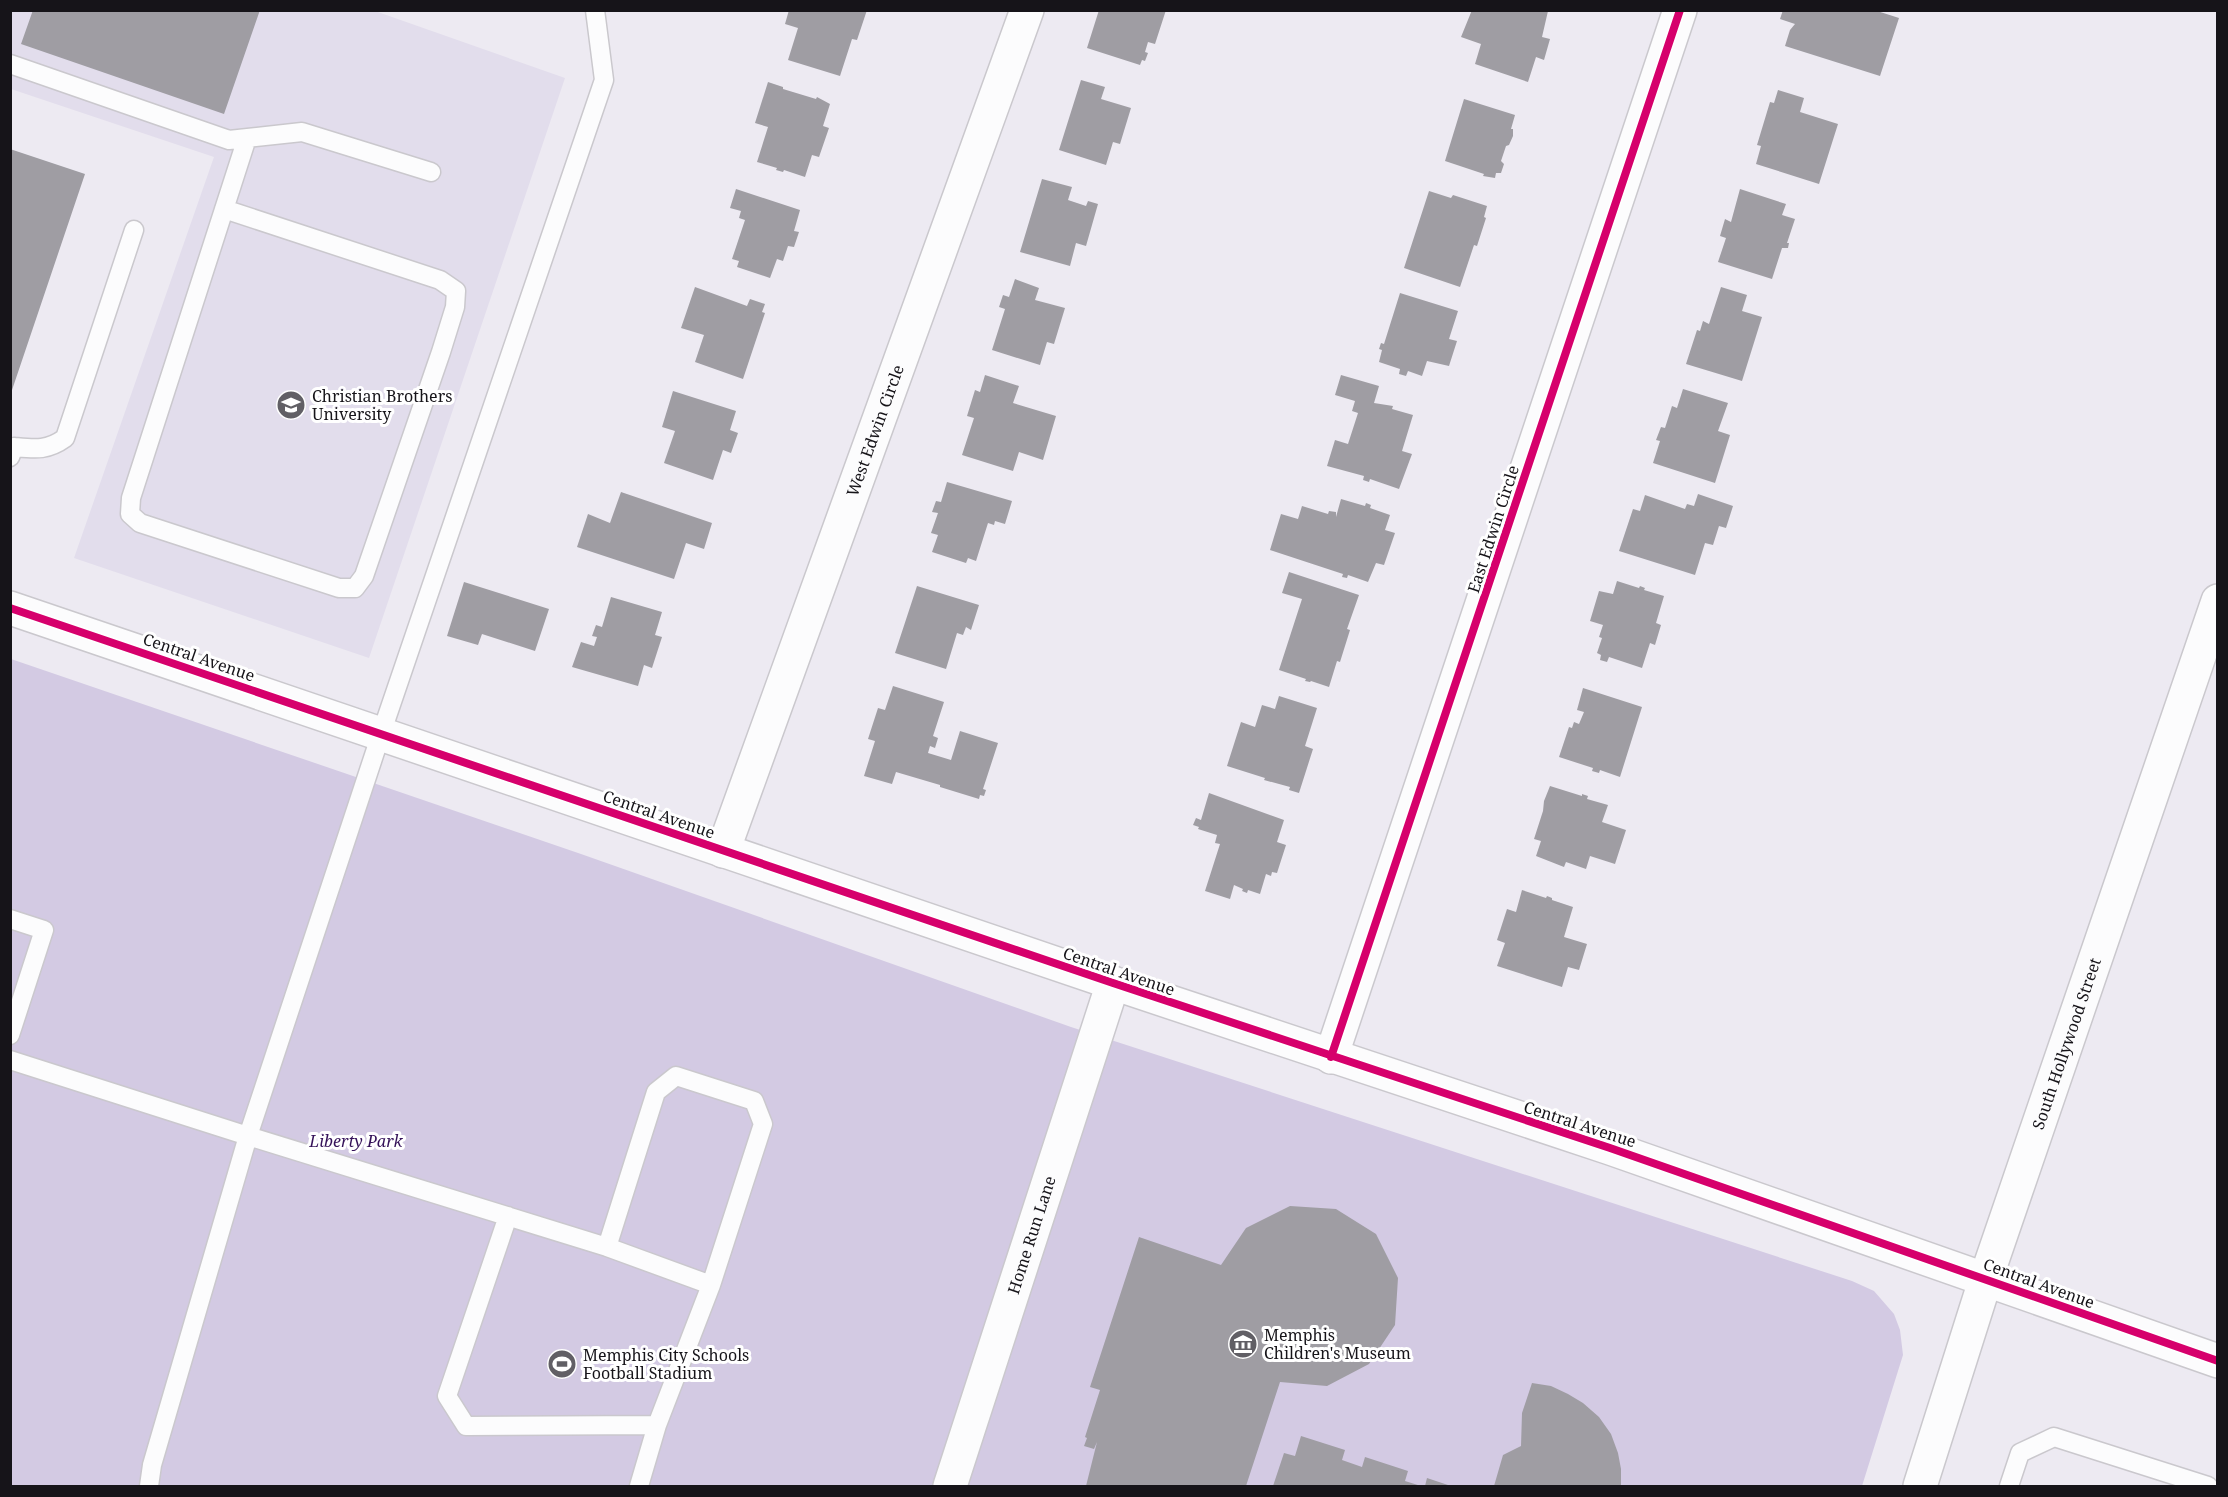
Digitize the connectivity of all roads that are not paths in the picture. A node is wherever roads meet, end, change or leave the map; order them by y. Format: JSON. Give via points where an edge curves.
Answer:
{"nodes":[{"id":1,"x":595,"y":10,"type":"edge"},
{"id":2,"x":1027,"y":10,"type":"edge"},
{"id":3,"x":1680,"y":10,"type":"edge"},
{"id":4,"x":10,"y":64,"type":"edge"},
{"id":5,"x":247,"y":138,"type":"junction"},
{"id":6,"x":431,"y":172,"type":"dead end"},
{"id":7,"x":224,"y":209,"type":"junction"},
{"id":8,"x":134,"y":230,"type":"dead end"},
{"id":9,"x":12,"y":450,"type":"edge"},
{"id":10,"x":2217,"y":602,"type":"edge"},
{"id":11,"x":10,"y":608,"type":"edge"},
{"id":12,"x":381,"y":734,"type":"junction"},
{"id":13,"x":723,"y":851,"type":"junction"},
{"id":14,"x":10,"y":919,"type":"edge"},
{"id":15,"x":1113,"y":983,"type":"junction"},
{"id":16,"x":10,"y":1035,"type":"edge"},
{"id":17,"x":1331,"y":1057,"type":"junction"},
{"id":18,"x":10,"y":1060,"type":"edge"},
{"id":19,"x":248,"y":1136,"type":"junction"},
{"id":20,"x":508,"y":1216,"type":"junction"},
{"id":21,"x":607,"y":1247,"type":"junction"},
{"id":22,"x":1986,"y":1278,"type":"junction"},
{"id":23,"x":711,"y":1285,"type":"junction"},
{"id":24,"x":2217,"y":1360,"type":"edge"},
{"id":25,"x":657,"y":1425,"type":"junction"},
{"id":26,"x":149,"y":1486,"type":"edge"},
{"id":27,"x":639,"y":1486,"type":"edge"},
{"id":28,"x":950,"y":1486,"type":"edge"},
{"id":29,"x":1920,"y":1486,"type":"edge"},
{"id":30,"x":2009,"y":1486,"type":"edge"},
{"id":31,"x":2208,"y":1486,"type":"edge"}],
"edges":[{"from":1,"to":12,"type":"lane","via":[[604,80]]},
{"from":2,"to":13,"type":"main road","name":"West Edwin Circle"},
{"from":3,"to":17,"type":"main road","name":"East Edwin Circle"},
{"from":4,"to":5,"type":"lane","via":[[230,140]]},
{"from":5,"to":6,"type":"lane","via":[[302,132]]},
{"from":5,"to":7,"type":"lane"},
{"from":7,"to":7,"type":"lane","via":[[131,498],[130,513],[140,523],[339,588],[356,588],[364,576],[431,380],[455,307],[456,291],[440,280]]},
{"from":8,"to":9,"type":"lane","via":[[65,438],[54,446]]},
{"from":10,"to":22,"type":"main road","name":"South Hollywood Street"},
{"from":11,"to":12,"type":"main road","name":"Central Avenue"},
{"from":12,"to":13,"type":"main road","name":"Central Avenue"},
{"from":12,"to":19,"type":"lane"},
{"from":13,"to":15,"type":"main road","name":"Central Avenue"},
{"from":14,"to":16,"type":"lane","via":[[44,930]]},
{"from":15,"to":17,"type":"main road","name":"Central Avenue"},
{"from":15,"to":28,"type":"main road","name":"Home Run Lane"},
{"from":17,"to":22,"type":"main road","name":"Central Avenue"},
{"from":18,"to":19,"type":"lane"},
{"from":19,"to":20,"type":"lane"},
{"from":19,"to":26,"type":"lane"},
{"from":20,"to":21,"type":"lane"},
{"from":20,"to":25,"type":"lane","via":[[447,1396],[466,1425]]},
{"from":21,"to":23,"type":"lane"},
{"from":21,"to":23,"type":"lane","via":[[656,1092],[676,1076],[754,1101],[763,1124]]},
{"from":22,"to":24,"type":"main road","name":"Central Avenue"},
{"from":22,"to":29,"type":"main road","name":"South Hollywood Street"},
{"from":23,"to":25,"type":"lane"},
{"from":25,"to":27,"type":"lane"},
{"from":30,"to":31,"type":"lane","via":[[2020,1453],[2054,1437]]}]}
